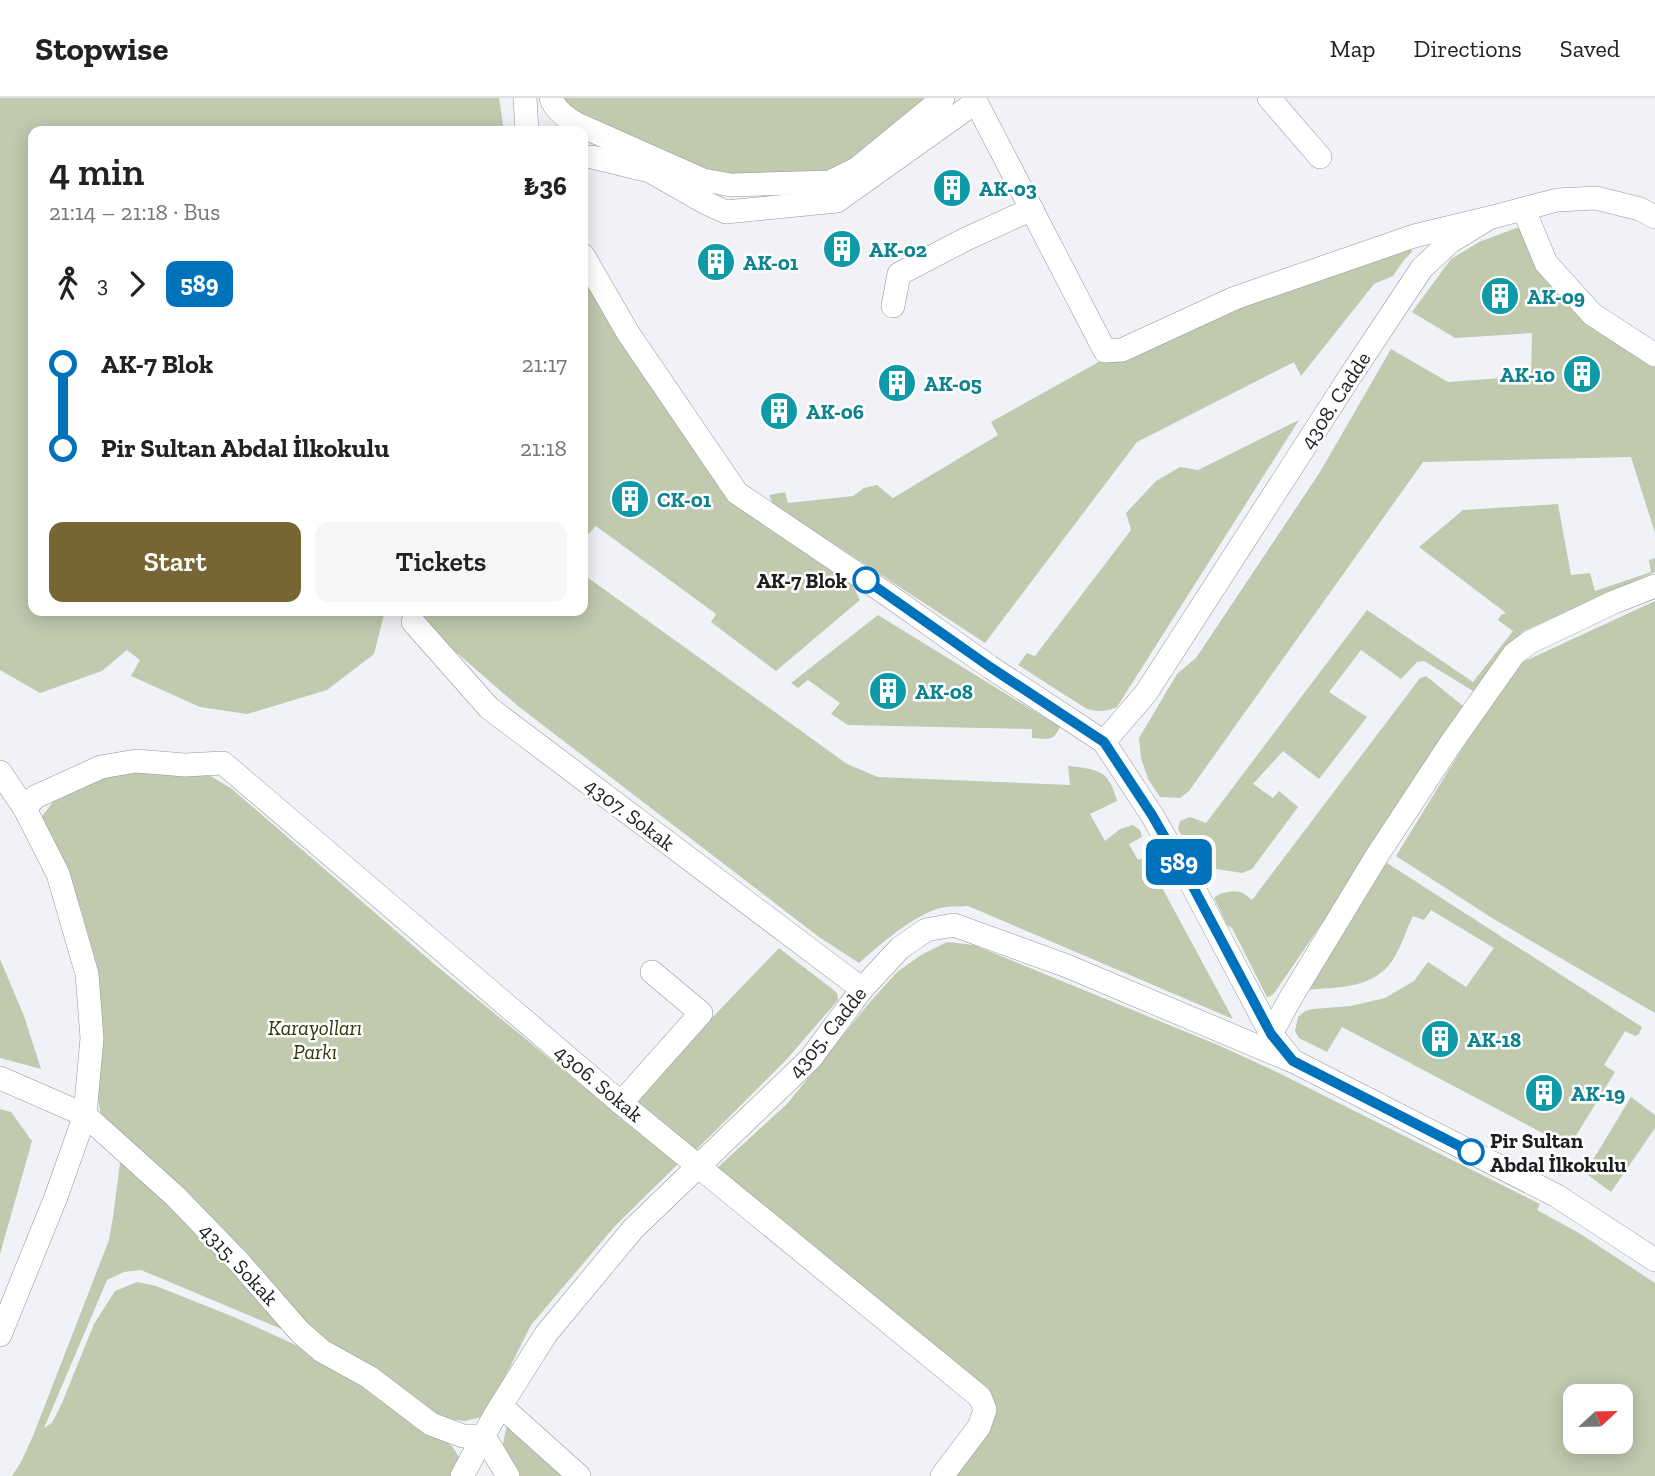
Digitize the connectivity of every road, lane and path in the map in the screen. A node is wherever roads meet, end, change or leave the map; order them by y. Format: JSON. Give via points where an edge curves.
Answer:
{"nodes":[{"id":1,"x":525,"y":98,"type":"edge"},
{"id":2,"x":551,"y":98,"type":"edge"},
{"id":3,"x":943,"y":98,"type":"edge"},
{"id":4,"x":1269,"y":98,"type":"edge"},
{"id":5,"x":527,"y":126,"type":"edge"},
{"id":6,"x":582,"y":126,"type":"edge"},
{"id":7,"x":588,"y":129,"type":"edge"},
{"id":8,"x":592,"y":156,"type":"dead end"},
{"id":9,"x":1321,"y":158,"type":"dead end"},
{"id":10,"x":1032,"y":209,"type":"junction"},
{"id":11,"x":1524,"y":210,"type":"junction"},
{"id":12,"x":1655,"y":217,"type":"edge"},
{"id":13,"x":1489,"y":218,"type":"junction"},
{"id":14,"x":588,"y":264,"type":"edge"},
{"id":15,"x":893,"y":306,"type":"dead end"},
{"id":16,"x":1655,"y":355,"type":"edge"},
{"id":17,"x":1655,"y":586,"type":"edge"},
{"id":18,"x":413,"y":622,"type":"dead end"},
{"id":19,"x":1104,"y":742,"type":"junction"},
{"id":20,"x":0,"y":772,"type":"edge"},
{"id":21,"x":25,"y":809,"type":"junction"},
{"id":22,"x":652,"y":972,"type":"dead end"},
{"id":23,"x":862,"y":989,"type":"junction"},
{"id":24,"x":1271,"y":1034,"type":"junction"},
{"id":25,"x":1293,"y":1061,"type":"junction"},
{"id":26,"x":0,"y":1078,"type":"edge"},
{"id":27,"x":621,"y":1103,"type":"junction"},
{"id":28,"x":85,"y":1115,"type":"junction"},
{"id":29,"x":699,"y":1166,"type":"junction"},
{"id":30,"x":1655,"y":1260,"type":"edge"},
{"id":31,"x":0,"y":1335,"type":"edge"},
{"id":32,"x":501,"y":1406,"type":"junction"},
{"id":33,"x":484,"y":1436,"type":"junction"},
{"id":34,"x":462,"y":1476,"type":"edge"},
{"id":35,"x":508,"y":1476,"type":"edge"},
{"id":36,"x":579,"y":1476,"type":"edge"},
{"id":37,"x":942,"y":1476,"type":"edge"}],
"edges":[{"from":1,"to":5,"type":"street"},
{"from":2,"to":6,"type":"street","via":[[565,117]]},
{"from":3,"to":7,"type":"street","via":[[858,169],[830,182],[731,185],[703,180]]},
{"from":4,"to":9,"type":"street"},
{"from":8,"to":10,"type":"street","via":[[650,171],[726,212],[837,201],[976,102]]},
{"from":10,"to":13,"type":"street","via":[[1105,351],[1122,350],[1235,298],[1413,236]]},
{"from":10,"to":15,"type":"street","via":[[900,274]]},
{"from":11,"to":12,"type":"street","name":"4308. Cadde","via":[[1557,200],[1596,198]]},
{"from":11,"to":13,"type":"street","name":"4308. Cadde"},
{"from":11,"to":16,"type":"street","via":[[1546,262],[1592,314]]},
{"from":13,"to":19,"type":"street","name":"4308. Cadde","via":[[1450,242],[1422,268],[1146,692]]},
{"from":14,"to":19,"type":"street","via":[[628,333],[737,493]]},
{"from":17,"to":24,"type":"street","via":[[1530,642],[1514,654],[1378,855]]},
{"from":18,"to":23,"type":"street","name":"4307. Sokak","via":[[489,708]]},
{"from":19,"to":24,"type":"street","via":[[1185,872]]},
{"from":20,"to":21,"type":"street"},
{"from":21,"to":27,"type":"street","name":"4306. Sokak","via":[[34,797],[101,767],[136,761],[223,763]]},
{"from":21,"to":28,"type":"street","via":[[58,874],[87,974],[92,1038]]},
{"from":22,"to":27,"type":"street","via":[[701,1013]]},
{"from":23,"to":25,"type":"street","name":"4305. Cadde","via":[[900,948],[926,930],[954,925],[1067,966]]},
{"from":23,"to":29,"type":"street","name":"4305. Cadde","via":[[811,1058]]},
{"from":24,"to":25,"type":"street"},
{"from":25,"to":30,"type":"street","name":"4305. Cadde","via":[[1557,1196]]},
{"from":26,"to":28,"type":"street","name":"4315. Sokak"},
{"from":27,"to":29,"type":"street","name":"4306. Sokak"},
{"from":28,"to":31,"type":"street"},
{"from":28,"to":33,"type":"street","name":"4315. Sokak","via":[[175,1196],[322,1351],[369,1377],[430,1424],[464,1436]]},
{"from":29,"to":32,"type":"street","name":"4305. Cadde","via":[[633,1229],[546,1334]]},
{"from":29,"to":37,"type":"street","name":"4306. Sokak","via":[[980,1397],[985,1410],[979,1427]]},
{"from":32,"to":33,"type":"street","name":"4305. Cadde"},
{"from":32,"to":36,"type":"street"},
{"from":33,"to":34,"type":"street","name":"4305. Cadde"},
{"from":33,"to":35,"type":"street"}]}
